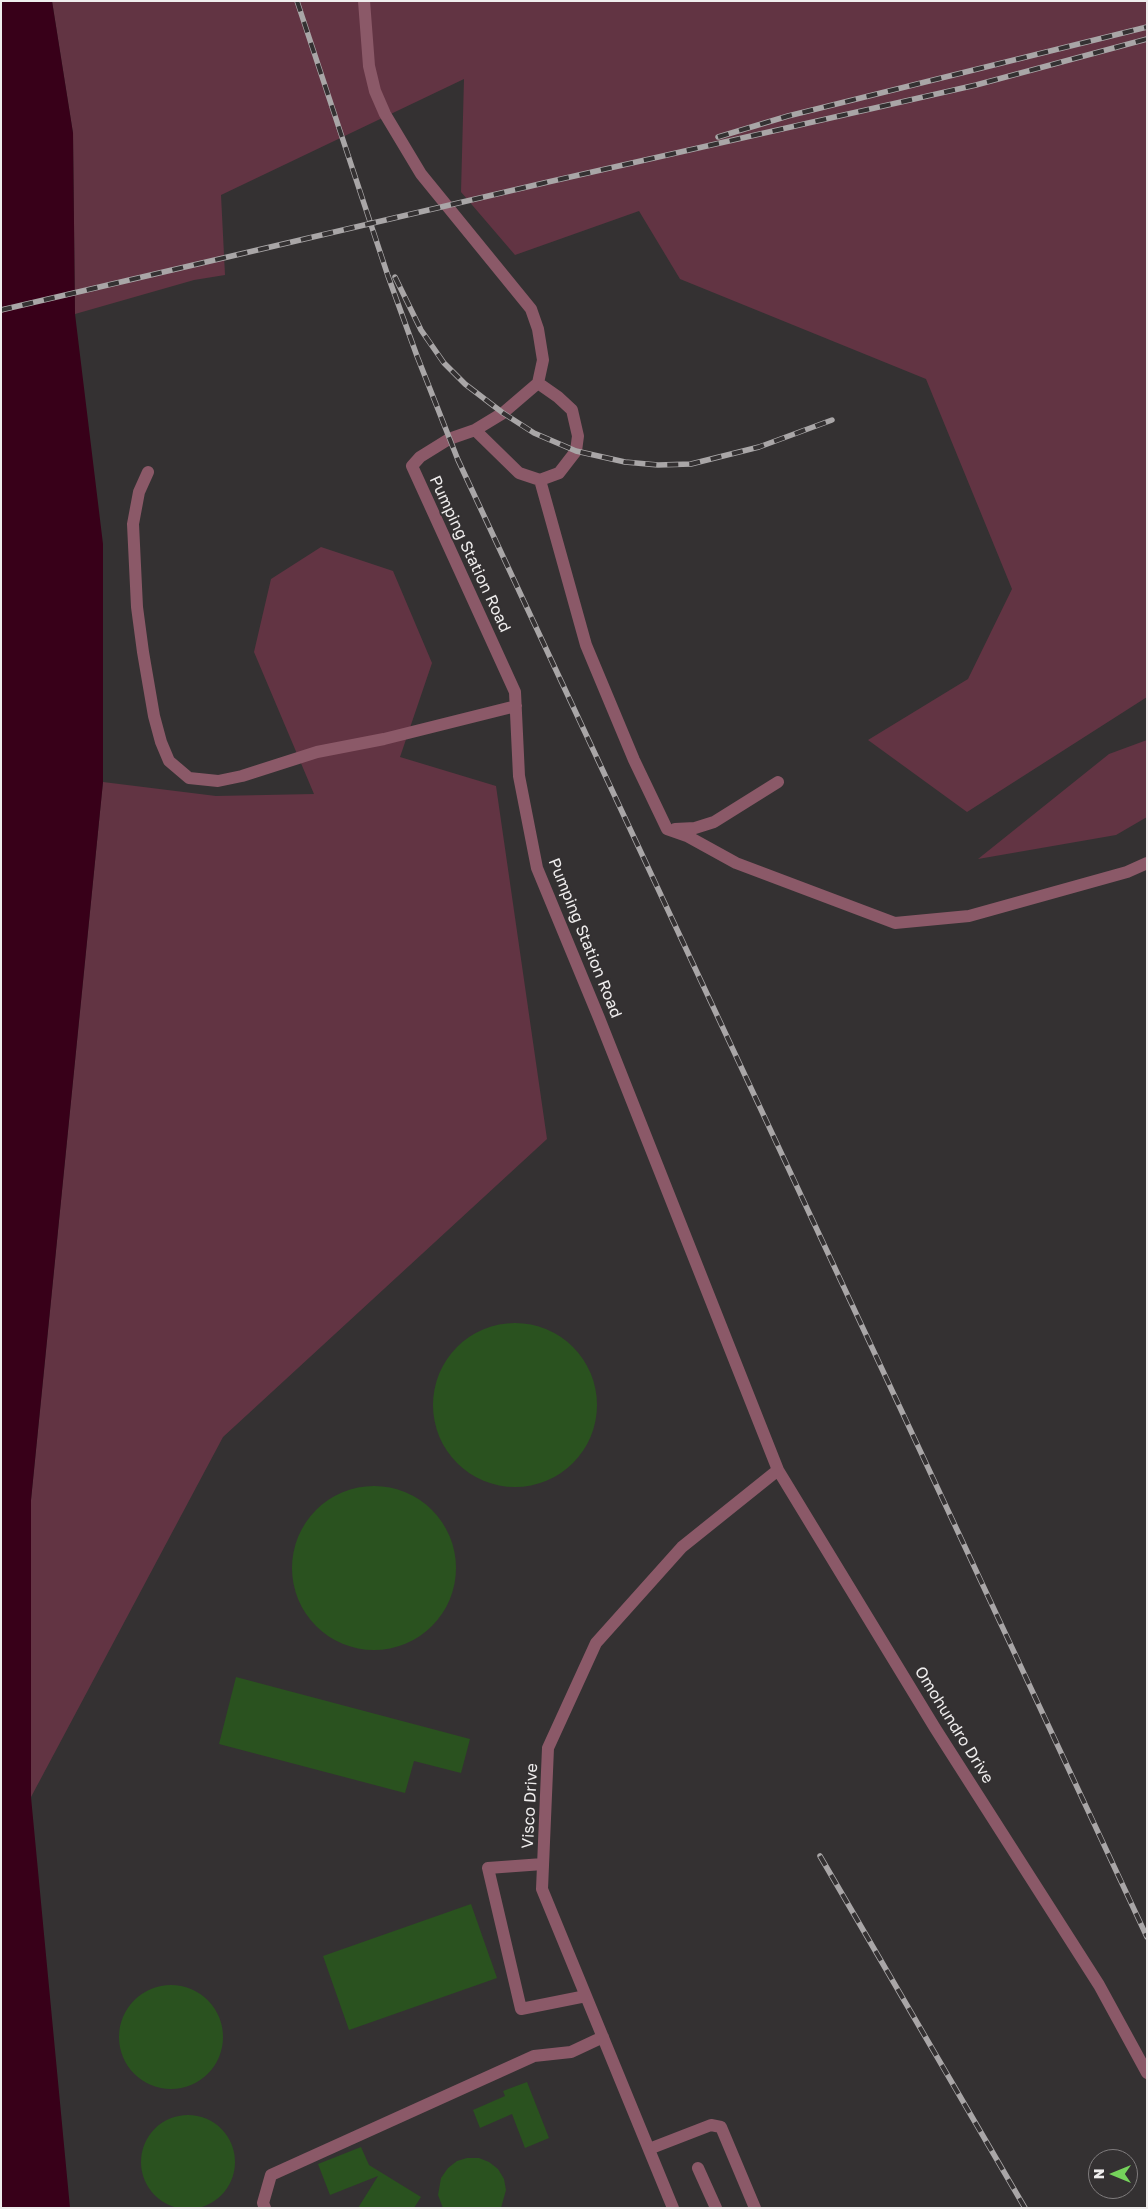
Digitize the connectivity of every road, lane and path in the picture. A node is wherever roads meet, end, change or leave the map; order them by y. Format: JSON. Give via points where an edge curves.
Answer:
{"nodes":[{"id":1,"x":364,"y":1,"type":"edge"},
{"id":2,"x":538,"y":383,"type":"junction"},
{"id":3,"x":475,"y":430,"type":"junction"},
{"id":4,"x":148,"y":472,"type":"dead end"},
{"id":5,"x":540,"y":480,"type":"junction"},
{"id":6,"x":516,"y":706,"type":"junction"},
{"id":7,"x":778,"y":782,"type":"dead end"},
{"id":8,"x":667,"y":829,"type":"junction"},
{"id":9,"x":1147,"y":863,"type":"edge"},
{"id":10,"x":746,"y":1388,"type":"joint"},
{"id":11,"x":778,"y":1470,"type":"junction"},
{"id":12,"x":543,"y":1864,"type":"junction"},
{"id":13,"x":586,"y":1996,"type":"junction"},
{"id":14,"x":603,"y":2038,"type":"junction"},
{"id":15,"x":1147,"y":2073,"type":"edge"},
{"id":16,"x":649,"y":2150,"type":"junction"},
{"id":17,"x":698,"y":2168,"type":"dead end"},
{"id":18,"x":265,"y":2208,"type":"edge"},
{"id":19,"x":672,"y":2208,"type":"edge"},
{"id":20,"x":716,"y":2208,"type":"edge"},
{"id":21,"x":755,"y":2208,"type":"edge"}],
"edges":[{"from":1,"to":2,"type":"street","via":[[370,66],[375,91],[385,114],[421,174],[531,308],[543,360]]},
{"from":2,"to":3,"type":"street","via":[[502,413]]},
{"from":2,"to":5,"type":"street","via":[[572,410],[578,436],[576,451],[560,473]]},
{"from":3,"to":5,"type":"street","via":[[519,473]]},
{"from":3,"to":6,"type":"street","name":"Pumping Station Road","via":[[449,439],[420,457],[412,466],[515,692]]},
{"from":4,"to":6,"type":"street","via":[[139,492],[133,524],[143,652],[161,742],[169,761],[189,778],[218,781],[242,776],[317,752]]},
{"from":5,"to":8,"type":"street","via":[[586,645]]},
{"from":6,"to":10,"type":"street","name":"Pumping Station Road","via":[[519,776],[537,868]]},
{"from":7,"to":8,"type":"street","via":[[714,822],[695,828]]},
{"from":8,"to":9,"type":"street","via":[[687,836],[736,863],[895,923],[969,916],[1127,872]]},
{"from":10,"to":11,"type":"street","name":"Omohundro Drive"},
{"from":11,"to":12,"type":"street","name":"Visco Drive","via":[[682,1547],[596,1643],[548,1748]]},
{"from":11,"to":15,"type":"street","name":"Omohundro Drive","via":[[1099,1985]]},
{"from":12,"to":13,"type":"street","name":"Visco Drive","via":[[542,1889]]},
{"from":12,"to":13,"type":"street","via":[[488,1868],[521,2009]]},
{"from":13,"to":14,"type":"street","name":"Visco Drive"},
{"from":14,"to":16,"type":"street","name":"Visco Drive"},
{"from":14,"to":18,"type":"street","via":[[571,2052],[534,2056],[271,2175]]},
{"from":16,"to":19,"type":"street","name":"Visco Drive"},
{"from":16,"to":21,"type":"street","via":[[711,2124],[721,2127]]},
{"from":17,"to":20,"type":"street"}]}
